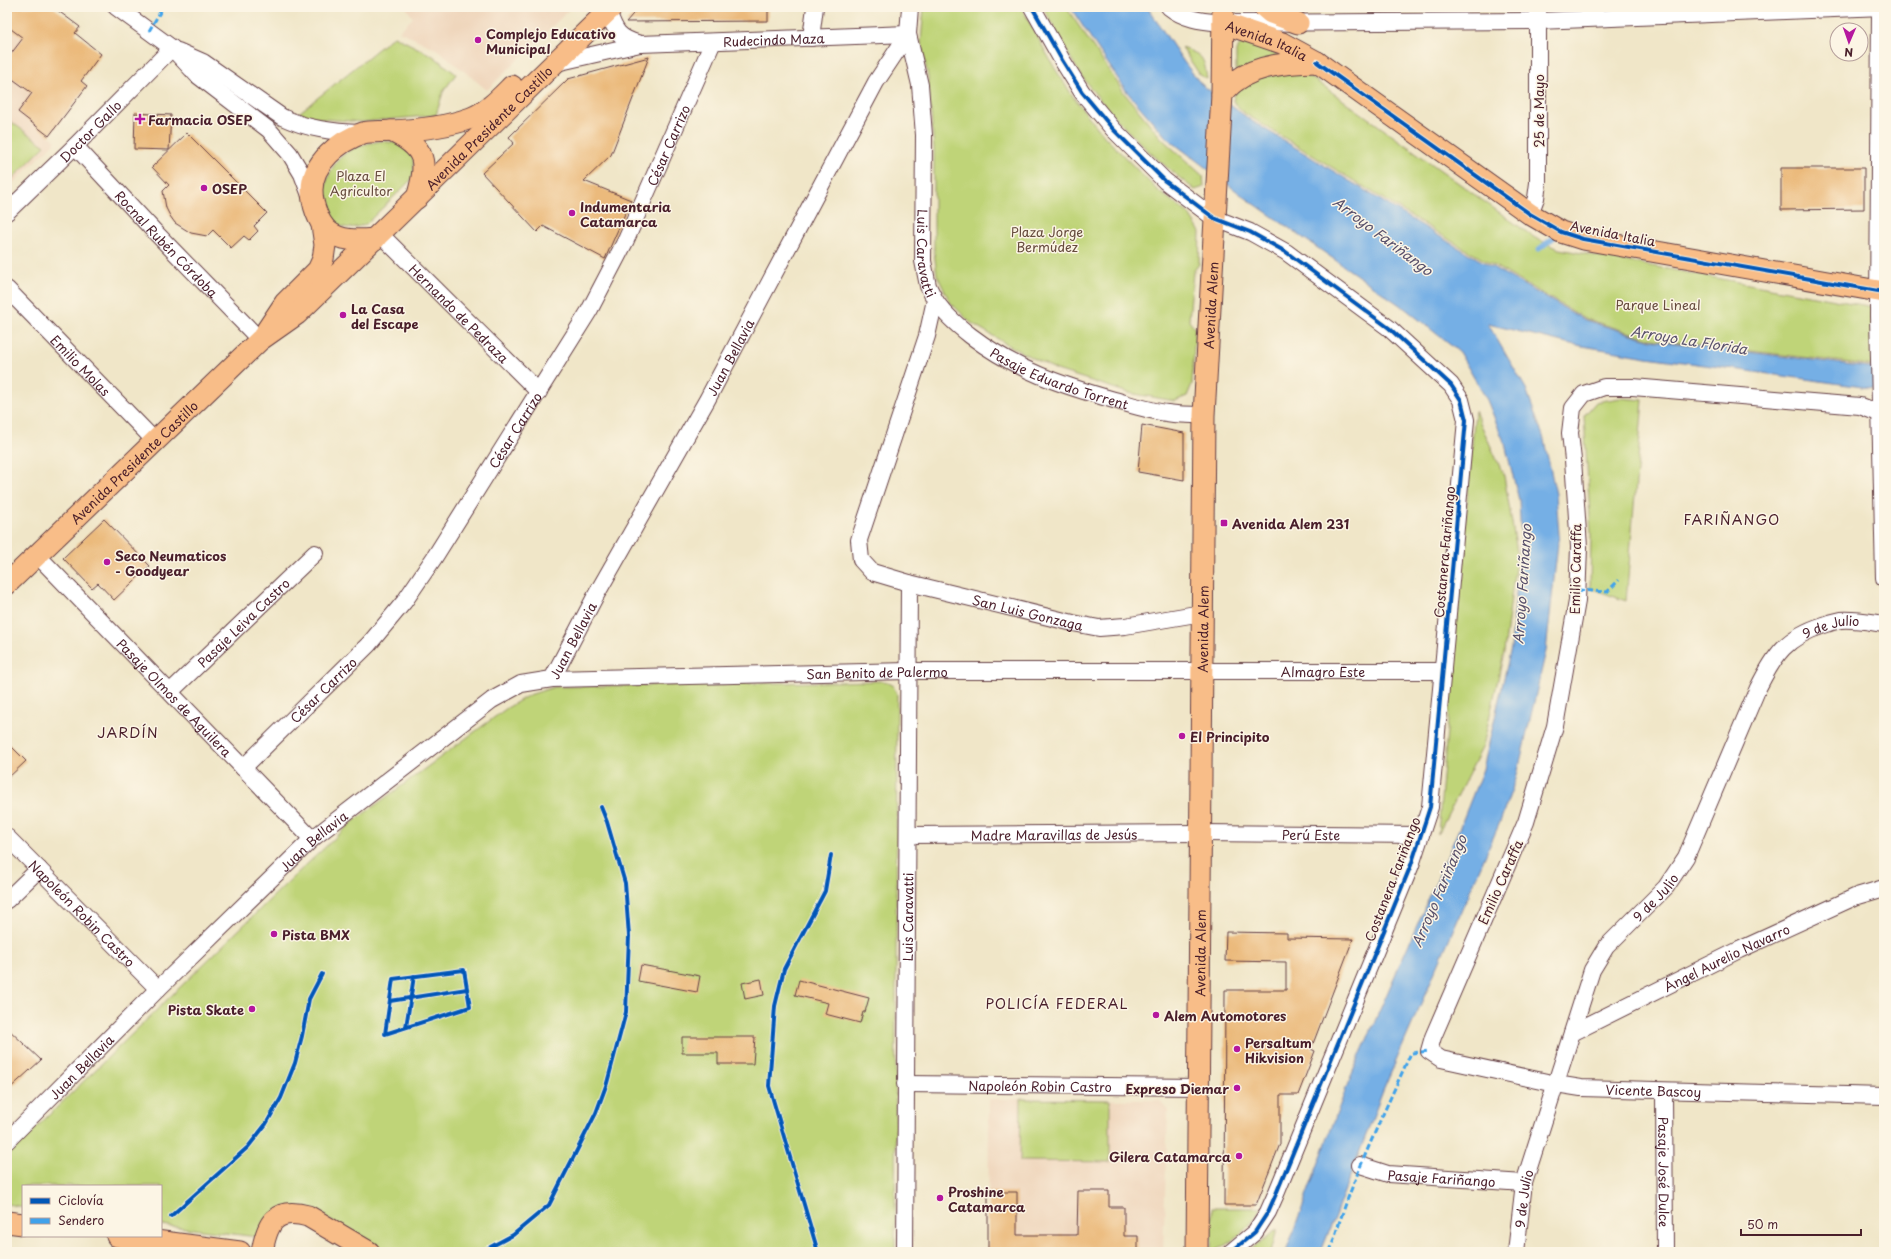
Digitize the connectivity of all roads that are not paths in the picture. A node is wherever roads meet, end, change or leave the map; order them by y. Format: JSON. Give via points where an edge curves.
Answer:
{"nodes":[{"id":1,"x":116,"y":7,"type":"edge"},
{"id":2,"x":815,"y":7,"type":"edge"},
{"id":3,"x":910,"y":7,"type":"edge"},
{"id":4,"x":1032,"y":7,"type":"edge"},
{"id":5,"x":1169,"y":7,"type":"edge"},
{"id":6,"x":1264,"y":7,"type":"edge"},
{"id":7,"x":1881,"y":7,"type":"edge"},
{"id":8,"x":604,"y":8,"type":"edge"},
{"id":9,"x":1538,"y":14,"type":"edge"},
{"id":10,"x":1223,"y":15,"type":"edge"},
{"id":11,"x":1298,"y":23,"type":"junction"},
{"id":12,"x":908,"y":34,"type":"junction"},
{"id":13,"x":811,"y":38,"type":"junction"},
{"id":14,"x":713,"y":42,"type":"junction"},
{"id":15,"x":640,"y":44,"type":"junction"},
{"id":16,"x":172,"y":48,"type":"junction"},
{"id":17,"x":1317,"y":62,"type":"junction"},
{"id":18,"x":556,"y":63,"type":"junction"},
{"id":19,"x":1222,"y":94,"type":"junction"},
{"id":20,"x":391,"y":131,"type":"junction"},
{"id":21,"x":364,"y":133,"type":"junction"},
{"id":22,"x":75,"y":146,"type":"junction"},
{"id":23,"x":416,"y":198,"type":"junction"},
{"id":24,"x":312,"y":199,"type":"junction"},
{"id":25,"x":7,"y":212,"type":"edge"},
{"id":26,"x":1530,"y":214,"type":"junction"},
{"id":27,"x":1214,"y":218,"type":"junction"},
{"id":28,"x":322,"y":225,"type":"junction"},
{"id":29,"x":378,"y":236,"type":"junction"},
{"id":30,"x":7,"y":289,"type":"edge"},
{"id":31,"x":1881,"y":292,"type":"edge"},
{"id":32,"x":935,"y":300,"type":"junction"},
{"id":33,"x":260,"y":340,"type":"junction"},
{"id":34,"x":539,"y":392,"type":"junction"},
{"id":35,"x":1882,"y":413,"type":"edge"},
{"id":36,"x":1204,"y":415,"type":"junction"},
{"id":37,"x":155,"y":441,"type":"junction"},
{"id":38,"x":315,"y":553,"type":"dead end"},
{"id":39,"x":37,"y":555,"type":"junction"},
{"id":40,"x":861,"y":560,"type":"joint"},
{"id":41,"x":1884,"y":578,"type":"edge"},
{"id":42,"x":909,"y":583,"type":"junction"},
{"id":43,"x":7,"y":584,"type":"edge"},
{"id":44,"x":1202,"y":613,"type":"junction"},
{"id":45,"x":1884,"y":624,"type":"edge"},
{"id":46,"x":1202,"y":670,"type":"junction"},
{"id":47,"x":908,"y":671,"type":"junction"},
{"id":48,"x":1443,"y":672,"type":"junction"},
{"id":49,"x":552,"y":679,"type":"junction"},
{"id":50,"x":170,"y":692,"type":"junction"},
{"id":51,"x":243,"y":768,"type":"junction"},
{"id":52,"x":1201,"y":833,"type":"junction"},
{"id":53,"x":908,"y":835,"type":"junction"},
{"id":54,"x":1421,"y":835,"type":"junction"},
{"id":55,"x":7,"y":837,"type":"edge"},
{"id":56,"x":312,"y":839,"type":"junction"},
{"id":57,"x":39,"y":869,"type":"junction"},
{"id":58,"x":1884,"y":888,"type":"edge"},
{"id":59,"x":7,"y":900,"type":"edge"},
{"id":60,"x":158,"y":989,"type":"junction"},
{"id":61,"x":1572,"y":1033,"type":"junction"},
{"id":62,"x":1429,"y":1051,"type":"joint"},
{"id":63,"x":905,"y":1084,"type":"junction"},
{"id":64,"x":1556,"y":1084,"type":"junction"},
{"id":65,"x":1199,"y":1087,"type":"junction"},
{"id":66,"x":1664,"y":1091,"type":"junction"},
{"id":67,"x":1884,"y":1096,"type":"edge"},
{"id":68,"x":7,"y":1141,"type":"edge"},
{"id":69,"x":1360,"y":1165,"type":"dead end"},
{"id":70,"x":1524,"y":1183,"type":"junction"},
{"id":71,"x":7,"y":1222,"type":"edge"},
{"id":72,"x":22,"y":1224,"type":"edge"},
{"id":73,"x":125,"y":1237,"type":"edge"},
{"id":74,"x":240,"y":1252,"type":"edge"},
{"id":75,"x":262,"y":1252,"type":"edge"},
{"id":76,"x":369,"y":1252,"type":"edge"},
{"id":77,"x":905,"y":1252,"type":"edge"},
{"id":78,"x":1197,"y":1252,"type":"edge"},
{"id":79,"x":1231,"y":1252,"type":"edge"},
{"id":80,"x":1516,"y":1252,"type":"edge"},
{"id":81,"x":1665,"y":1252,"type":"edge"}],
"edges":[{"from":1,"to":16,"type":"street"},
{"from":2,"to":13,"type":"street"},
{"from":3,"to":12,"type":"street","name":"Luis Caravatti"},
{"from":4,"to":27,"type":"street","name":"Costanera Fariñango","via":[[1082,92],[1112,129],[1164,181]]},
{"from":5,"to":10,"type":"street","name":"Avenida Italia","via":[[1178,14],[1193,19]]},
{"from":6,"to":11,"type":"main road"},
{"from":7,"to":9,"type":"street"},
{"from":7,"to":31,"type":"street"},
{"from":8,"to":15,"type":"street","name":"Rudecindo Maza","via":[[617,33],[626,40]]},
{"from":8,"to":18,"type":"main road","name":"Avenida Presidente Castillo"},
{"from":8,"to":20,"type":"main road","name":"Avenida Presidente Castillo","via":[[488,108],[472,117],[449,124]]},
{"from":9,"to":11,"type":"street"},
{"from":9,"to":26,"type":"street","name":"25 de Mayo","via":[[1538,184]]},
{"from":10,"to":11,"type":"street"},
{"from":10,"to":17,"type":"main road","name":"Avenida Italia"},
{"from":10,"to":19,"type":"main road","name":"Avenida Alem"},
{"from":12,"to":13,"type":"street","name":"Rudecindo Maza"},
{"from":12,"to":32,"type":"street","name":"Luis Caravatti","via":[[920,85],[924,135],[923,261],[928,286]]},
{"from":12,"to":49,"type":"street","name":"Juan Bellavia","via":[[876,82],[707,400],[596,595]]},
{"from":13,"to":14,"type":"street","name":"Rudecindo Maza"},
{"from":14,"to":15,"type":"street","name":"Rudecindo Maza"},
{"from":14,"to":34,"type":"street","name":"César Carrizo","via":[[626,240],[589,311]]},
{"from":15,"to":18,"type":"street","name":"Rudecindo Maza"},
{"from":16,"to":21,"type":"street","via":[[203,62],[282,117],[295,123],[332,132]]},
{"from":16,"to":22,"type":"street","name":"Doctor Gallo"},
{"from":16,"to":24,"type":"street","via":[[197,75],[269,130],[290,154]]},
{"from":17,"to":19,"type":"main road","via":[[1283,64],[1254,71],[1236,80]]},
{"from":17,"to":26,"type":"main road","name":"Avenida Italia"},
{"from":18,"to":23,"type":"main road","name":"Avenida Presidente Castillo"},
{"from":19,"to":27,"type":"main road","name":"Avenida Alem"},
{"from":20,"to":21,"type":"main road"},
{"from":20,"to":23,"type":"main road","via":[[415,145],[420,154],[423,173]]},
{"from":21,"to":24,"type":"main road","via":[[335,148],[324,159],[316,171]]},
{"from":22,"to":25,"type":"street","name":"Doctor Gallo"},
{"from":22,"to":33,"type":"street","name":"Rocnal Rubén Córdoba"},
{"from":23,"to":29,"type":"main road"},
{"from":24,"to":28,"type":"main road"},
{"from":26,"to":31,"type":"main road","name":"Avenida Italia","via":[[1562,232],[1583,239]]},
{"from":27,"to":36,"type":"main road","name":"Avenida Alem"},
{"from":27,"to":48,"type":"street","name":"Costanera Fariñango","via":[[1250,232],[1286,252],[1389,328],[1451,384],[1461,400],[1466,420]]},
{"from":28,"to":29,"type":"main road","via":[[329,232],[353,240]]},
{"from":28,"to":33,"type":"main road","name":"Avenida Presidente Castillo","via":[[325,245],[318,270],[285,303]]},
{"from":29,"to":33,"type":"main road","name":"Avenida Presidente Castillo","via":[[297,314]]},
{"from":29,"to":34,"type":"street","name":"Hernando de Pedraza"},
{"from":30,"to":37,"type":"street","name":"Emilio Molas"},
{"from":31,"to":35,"type":"street","via":[[1879,364]]},
{"from":32,"to":36,"type":"street","name":"Pasaje Eduardo Torrent","via":[[940,308],[969,334],[993,352],[1027,371],[1068,387],[1146,409],[1168,414]]},
{"from":32,"to":40,"type":"street","name":"Luis Caravatti","via":[[927,336],[859,540]]},
{"from":33,"to":37,"type":"main road","name":"Avenida Presidente Castillo"},
{"from":34,"to":51,"type":"street","name":"César Carrizo","via":[[404,602],[369,644]]},
{"from":35,"to":41,"type":"street"},
{"from":35,"to":62,"type":"street","name":"Emilio Caraffa","via":[[1860,406],[1633,387],[1604,387],[1584,394],[1573,408],[1570,433],[1579,547],[1577,601],[1555,726],[1526,822]]},
{"from":36,"to":44,"type":"main road","name":"Avenida Alem"},
{"from":37,"to":39,"type":"main road","name":"Avenida Presidente Castillo"},
{"from":38,"to":50,"type":"street","name":"Pasaje Leiva Castro"},
{"from":39,"to":43,"type":"main road","name":"Avenida Presidente Castillo"},
{"from":39,"to":50,"type":"street","name":"Pasaje Olmos de Aguilera"},
{"from":40,"to":42,"type":"street","name":"San Luis Gonzaga","via":[[872,572]]},
{"from":42,"to":44,"type":"street","name":"San Luis Gonzaga","via":[[1099,628]]},
{"from":42,"to":47,"type":"street","name":"Luis Caravatti"},
{"from":44,"to":46,"type":"main road","name":"Avenida Alem"},
{"from":45,"to":61,"type":"street","name":"9 de Julio","via":[[1840,620],[1812,629],[1792,639],[1770,664],[1686,856],[1666,887],[1606,947],[1592,970]]},
{"from":46,"to":47,"type":"street","name":"San Benito de Palermo"},
{"from":46,"to":48,"type":"street","name":"Almagro Este"},
{"from":46,"to":52,"type":"main road","name":"Avenida Alem"},
{"from":47,"to":49,"type":"street","name":"San Benito de Palermo"},
{"from":47,"to":53,"type":"street","name":"Luis Caravatti"},
{"from":48,"to":54,"type":"street","name":"Costanera Fariñango","via":[[1430,808]]},
{"from":49,"to":56,"type":"street","name":"Juan Bellavia","via":[[521,684],[492,700]]},
{"from":50,"to":51,"type":"street","name":"Pasaje Olmos de Aguilera"},
{"from":51,"to":56,"type":"street","name":"Pasaje Olmos de Aguilera"},
{"from":52,"to":53,"type":"street","name":"Madre Maravillas de Jesús"},
{"from":52,"to":54,"type":"street","name":"Perú Este"},
{"from":52,"to":65,"type":"main road","name":"Avenida Alem"},
{"from":53,"to":63,"type":"street","name":"Luis Caravatti"},
{"from":54,"to":79,"type":"street","name":"Costanera Fariñango","via":[[1411,865],[1268,1212],[1255,1232]]},
{"from":55,"to":57,"type":"street","name":"Napoleón Robin Castro"},
{"from":56,"to":60,"type":"street","name":"Juan Bellavia"},
{"from":57,"to":59,"type":"street"},
{"from":57,"to":60,"type":"street","name":"Napoleón Robin Castro"},
{"from":58,"to":61,"type":"street","name":"Ángel Aurelio Navarro","via":[[1858,896],[1739,950]]},
{"from":60,"to":68,"type":"street","name":"Juan Bellavia"},
{"from":61,"to":64,"type":"street","name":"9 de Julio"},
{"from":62,"to":64,"type":"street","name":"Vicente Bascoy","via":[[1441,1059]]},
{"from":63,"to":65,"type":"street","name":"Napoleón Robin Castro"},
{"from":63,"to":77,"type":"street","name":"Luis Caravatti"},
{"from":64,"to":66,"type":"street","name":"Vicente Bascoy","via":[[1581,1088]]},
{"from":64,"to":70,"type":"street","name":"9 de Julio"},
{"from":65,"to":78,"type":"main road","name":"Avenida Alem"},
{"from":66,"to":67,"type":"street","name":"Vicente Bascoy"},
{"from":66,"to":81,"type":"street","name":"Pasaje José Dulce"},
{"from":69,"to":70,"type":"street","name":"Pasaje Fariñango","via":[[1394,1174]]},
{"from":70,"to":80,"type":"street","name":"9 de Julio"},
{"from":71,"to":72,"type":"main road"},
{"from":73,"to":74,"type":"main road"},
{"from":75,"to":76,"type":"main road","via":[[269,1225],[280,1217],[298,1213],[308,1216]]}]}
